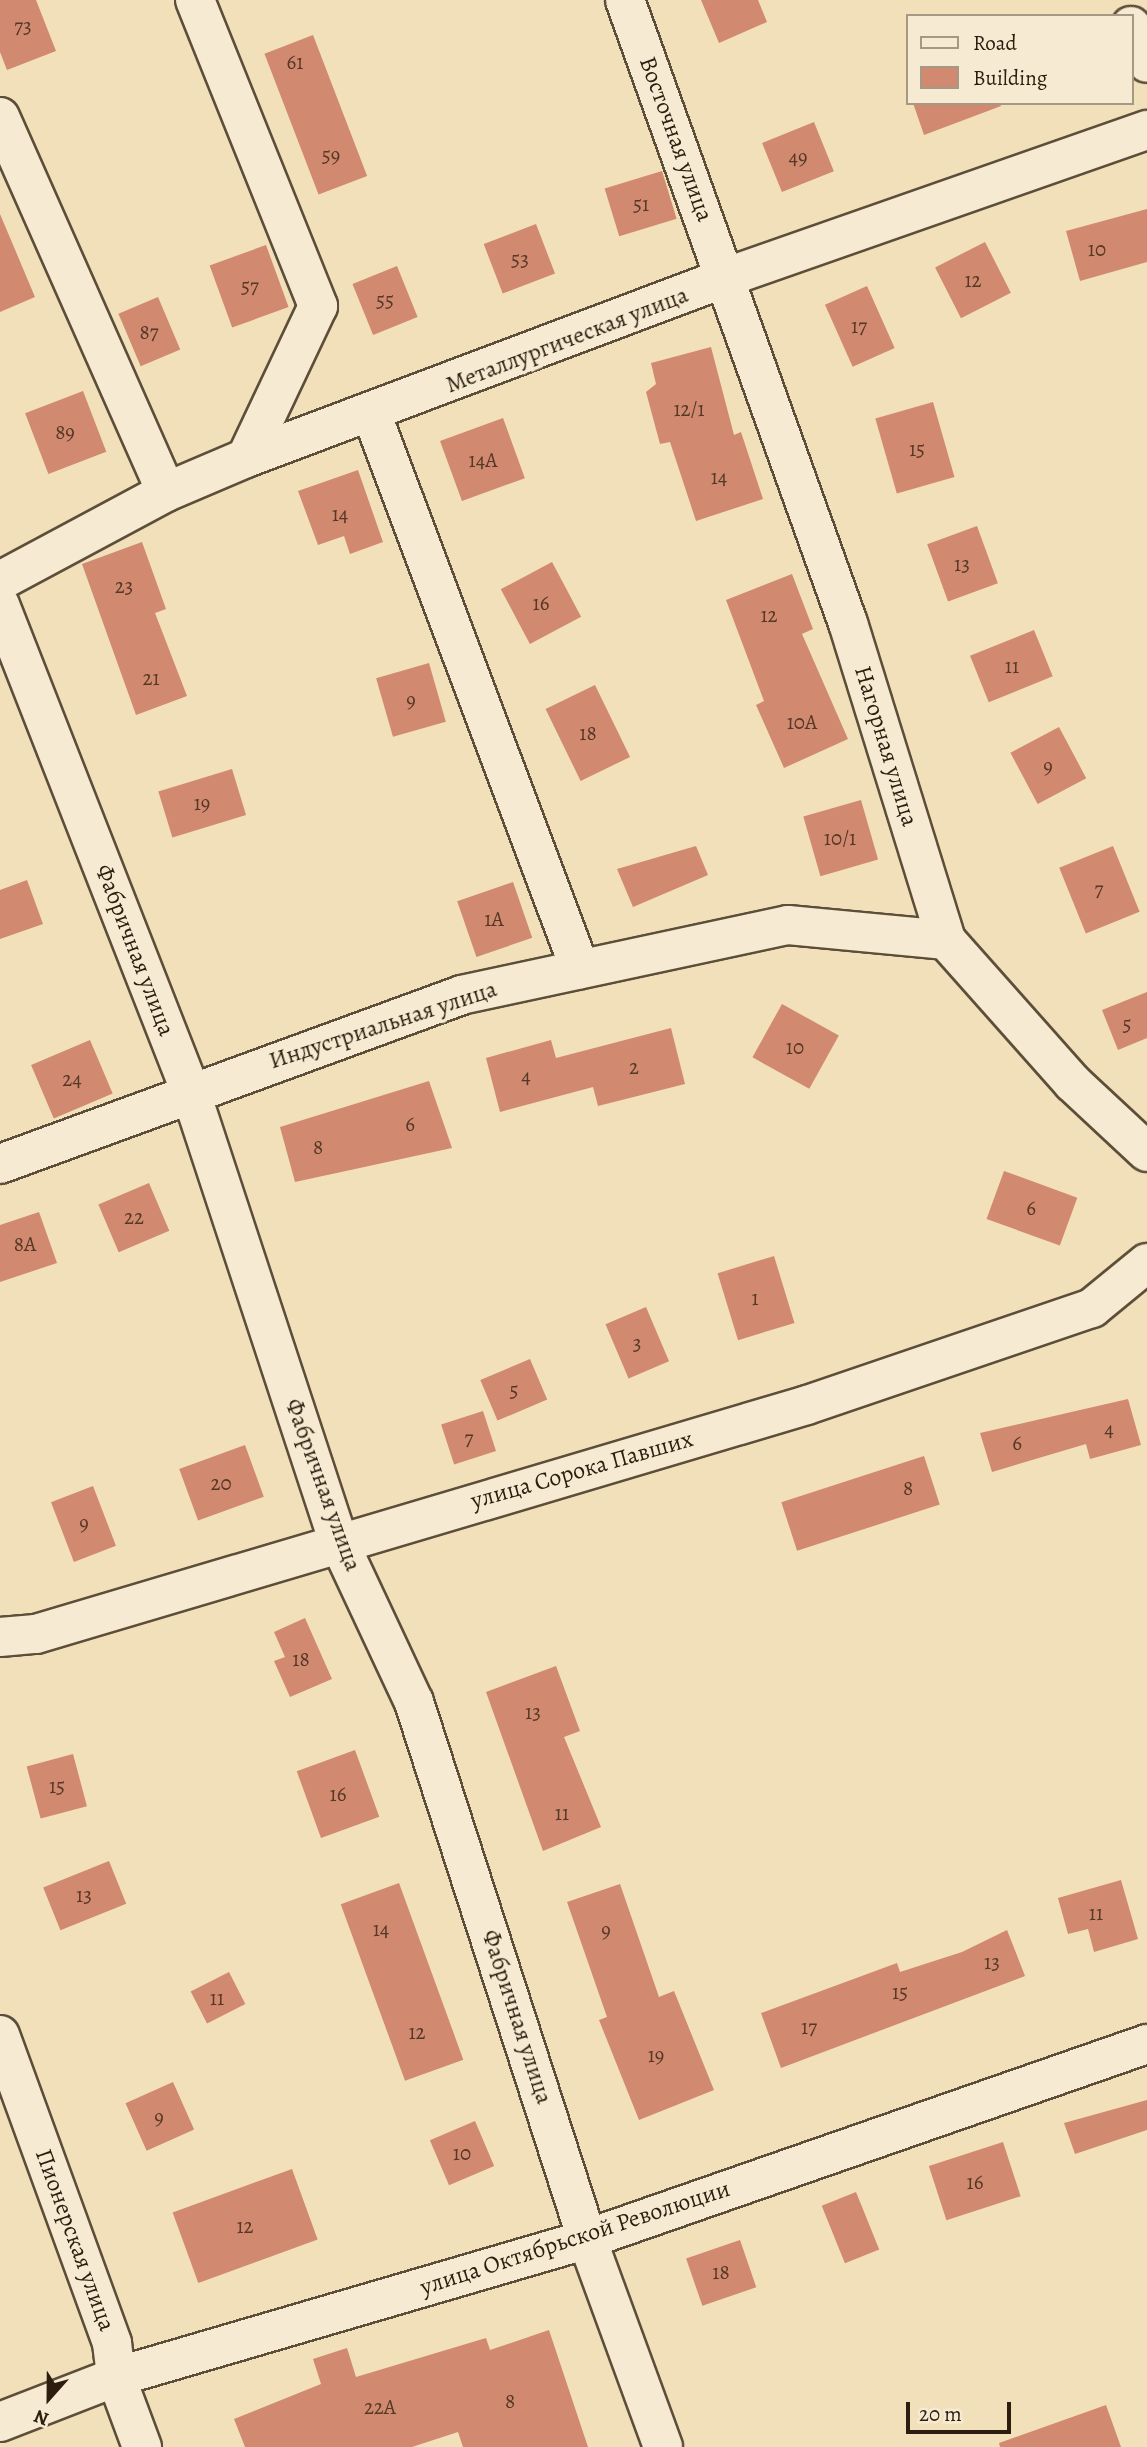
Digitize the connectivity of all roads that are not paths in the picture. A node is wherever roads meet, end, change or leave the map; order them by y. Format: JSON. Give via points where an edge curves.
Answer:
{"nodes":[{"id":1,"x":195,"y":0,"type":"edge"},
{"id":2,"x":625,"y":0,"type":"edge"},
{"id":3,"x":1133,"y":31,"type":"edge"},
{"id":4,"x":1147,"y":63,"type":"edge"},
{"id":5,"x":0,"y":117,"type":"edge"},
{"id":6,"x":1147,"y":130,"type":"edge"},
{"id":7,"x":727,"y":277,"type":"junction"},
{"id":8,"x":372,"y":415,"type":"junction"},
{"id":9,"x":246,"y":458,"type":"junction"},
{"id":10,"x":166,"y":492,"type":"junction"},
{"id":11,"x":0,"y":581,"type":"edge"},
{"id":12,"x":0,"y":606,"type":"edge"},
{"id":13,"x":946,"y":940,"type":"junction"},
{"id":14,"x":580,"y":970,"type":"junction"},
{"id":15,"x":190,"y":1090,"type":"junction"},
{"id":16,"x":1147,"y":1152,"type":"edge"},
{"id":17,"x":0,"y":1164,"type":"edge"},
{"id":18,"x":1147,"y":1263,"type":"edge"},
{"id":19,"x":338,"y":1541,"type":"junction"},
{"id":20,"x":0,"y":1637,"type":"edge"},
{"id":21,"x":0,"y":2035,"type":"edge"},
{"id":22,"x":1147,"y":2044,"type":"edge"},
{"id":23,"x":587,"y":2239,"type":"junction"},
{"id":24,"x":116,"y":2377,"type":"junction"},
{"id":25,"x":0,"y":2422,"type":"edge"},
{"id":26,"x":142,"y":2447,"type":"edge"},
{"id":27,"x":663,"y":2447,"type":"edge"}],
"edges":[{"from":1,"to":9,"type":"street","via":[[318,306]]},
{"from":2,"to":7,"type":"street","name":"Восточная улица"},
{"from":3,"to":4,"type":"street"},
{"from":5,"to":10,"type":"street"},
{"from":6,"to":7,"type":"street","name":"Металлургическая улица"},
{"from":7,"to":8,"type":"street","name":"Металлургическая улица"},
{"from":7,"to":13,"type":"street","name":"Нагорная улица","via":[[848,623]]},
{"from":8,"to":9,"type":"street","name":"Металлургическая улица"},
{"from":8,"to":14,"type":"street"},
{"from":9,"to":10,"type":"street","name":"Металлургическая улица"},
{"from":10,"to":11,"type":"street","name":"Металлургическая улица"},
{"from":12,"to":15,"type":"street","name":"Фабричная улица"},
{"from":13,"to":14,"type":"street","name":"Индустриальная улица","via":[[788,925]]},
{"from":13,"to":16,"type":"street","name":"Нагорная улица","via":[[1073,1083]]},
{"from":14,"to":15,"type":"street","name":"Индустриальная улица","via":[[461,995]]},
{"from":15,"to":17,"type":"street","name":"Индустриальная улица"},
{"from":15,"to":19,"type":"street","name":"Фабричная улица"},
{"from":18,"to":19,"type":"street","name":"улица Сорока Павших","via":[[1079,1313],[807,1405]]},
{"from":19,"to":20,"type":"street","name":"улица Сорока Павших","via":[[36,1634]]},
{"from":19,"to":23,"type":"street","name":"Фабричная улица","via":[[414,1702]]},
{"from":21,"to":24,"type":"street","name":"Пионерская улица","via":[[112,2343]]},
{"from":22,"to":23,"type":"street","name":"улица Октябрьской Революции"},
{"from":23,"to":24,"type":"street","name":"улица Октябрьской Революции"},
{"from":23,"to":27,"type":"street","name":"Фабричная улица"},
{"from":24,"to":25,"type":"street","name":"улица Октябрьской Революции"},
{"from":24,"to":26,"type":"street","name":"Пионерская улица"}]}
